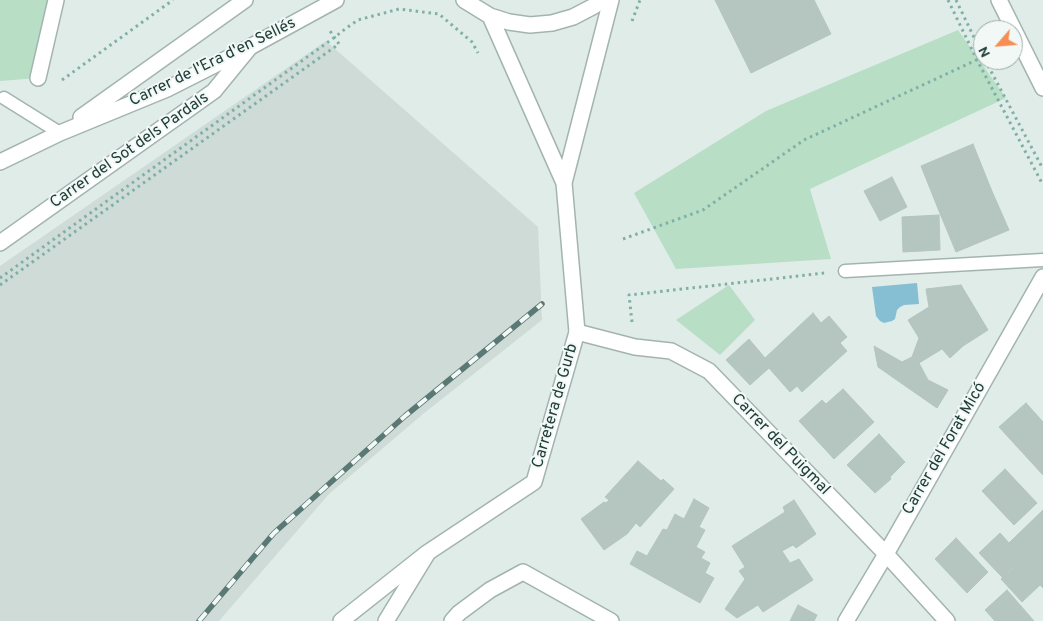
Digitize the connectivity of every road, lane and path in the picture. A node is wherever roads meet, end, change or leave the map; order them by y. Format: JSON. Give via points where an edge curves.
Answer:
{"nodes":[{"id":1,"x":56,"y":0,"type":"edge"},
{"id":2,"x":173,"y":0,"type":"edge"},
{"id":3,"x":245,"y":0,"type":"edge"},
{"id":4,"x":336,"y":0,"type":"edge"},
{"id":5,"x":464,"y":0,"type":"edge"},
{"id":6,"x":601,"y":0,"type":"edge"},
{"id":7,"x":611,"y":0,"type":"edge"},
{"id":8,"x":948,"y":0,"type":"edge"},
{"id":9,"x":956,"y":0,"type":"edge"},
{"id":10,"x":998,"y":0,"type":"edge"},
{"id":11,"x":490,"y":16,"type":"junction"},
{"id":12,"x":973,"y":35,"type":"edge"},
{"id":13,"x":334,"y":37,"type":"junction"},
{"id":14,"x":250,"y":47,"type":"junction"},
{"id":15,"x":973,"y":52,"type":"edge"},
{"id":16,"x":482,"y":59,"type":"dead end"},
{"id":17,"x":973,"y":62,"type":"edge"},
{"id":18,"x":982,"y":70,"type":"edge"},
{"id":19,"x":990,"y":70,"type":"edge"},
{"id":20,"x":38,"y":78,"type":"dead end"},
{"id":21,"x":61,"y":81,"type":"dead end"},
{"id":22,"x":1043,"y":88,"type":"edge"},
{"id":23,"x":4,"y":98,"type":"dead end"},
{"id":24,"x":60,"y":132,"type":"junction"},
{"id":25,"x":0,"y":162,"type":"edge"},
{"id":26,"x":1043,"y":169,"type":"edge"},
{"id":27,"x":564,"y":183,"type":"junction"},
{"id":28,"x":1043,"y":185,"type":"edge"},
{"id":29,"x":623,"y":239,"type":"dead end"},
{"id":30,"x":0,"y":243,"type":"edge"},
{"id":31,"x":1043,"y":260,"type":"edge"},
{"id":32,"x":845,"y":271,"type":"joint"},
{"id":33,"x":1043,"y":277,"type":"edge"},
{"id":34,"x":0,"y":278,"type":"edge"},
{"id":35,"x":0,"y":285,"type":"edge"},
{"id":36,"x":633,"y":324,"type":"dead end"},
{"id":37,"x":577,"y":332,"type":"junction"},
{"id":38,"x":427,"y":554,"type":"junction"},
{"id":39,"x":886,"y":554,"type":"junction"},
{"id":40,"x":341,"y":621,"type":"edge"},
{"id":41,"x":386,"y":621,"type":"edge"},
{"id":42,"x":452,"y":621,"type":"edge"},
{"id":43,"x":611,"y":621,"type":"edge"},
{"id":44,"x":846,"y":621,"type":"edge"},
{"id":45,"x":948,"y":621,"type":"edge"}],
"edges":[{"from":1,"to":20,"type":"street"},
{"from":2,"to":21,"type":"path"},
{"from":3,"to":24,"type":"street","name":"Carrer de l'Era d'en Sellés"},
{"from":4,"to":14,"type":"street","name":"Carrer de l'Era d'en Sellés"},
{"from":5,"to":11,"type":"street"},
{"from":6,"to":11,"type":"street","via":[[573,17],[552,23],[530,25]]},
{"from":7,"to":27,"type":"street","name":"Carretera de Gurb"},
{"from":8,"to":15,"type":"path"},
{"from":9,"to":12,"type":"path"},
{"from":10,"to":22,"type":"street"},
{"from":11,"to":27,"type":"street","name":"Carretera de Gurb"},
{"from":13,"to":16,"type":"path","via":[[358,20],[399,9],[439,14],[472,42]]},
{"from":13,"to":34,"type":"path"},
{"from":13,"to":35,"type":"path","via":[[339,44]]},
{"from":14,"to":24,"type":"street","name":"Carrer de l'Era d'en Sellés","via":[[166,89]]},
{"from":14,"to":30,"type":"street","name":"Carrer del Sot dels Pardals","via":[[214,91]]},
{"from":17,"to":29,"type":"path","via":[[804,140],[703,210]]},
{"from":18,"to":28,"type":"path"},
{"from":19,"to":26,"type":"path"},
{"from":23,"to":24,"type":"lane"},
{"from":24,"to":25,"type":"street","name":"Carrer de l'Era d'en Sellés"},
{"from":27,"to":37,"type":"street","name":"Carretera de Gurb"},
{"from":31,"to":32,"type":"lane"},
{"from":32,"to":36,"type":"path","via":[[629,295]]},
{"from":33,"to":39,"type":"street","name":"Carrer del Forat Micó"},
{"from":37,"to":38,"type":"street","name":"Carretera de Gurb","via":[[534,482]]},
{"from":37,"to":39,"type":"street","name":"Carrer del Puigmal","via":[[635,347],[671,350],[709,371]]},
{"from":38,"to":40,"type":"street","name":"Carretera de Gurb"},
{"from":38,"to":41,"type":"street"},
{"from":39,"to":44,"type":"street","name":"Carrer del Forat Micó"},
{"from":39,"to":45,"type":"street","name":"Carrer del Puigmal"},
{"from":42,"to":43,"type":"street","via":[[490,590],[523,572]]}]}
